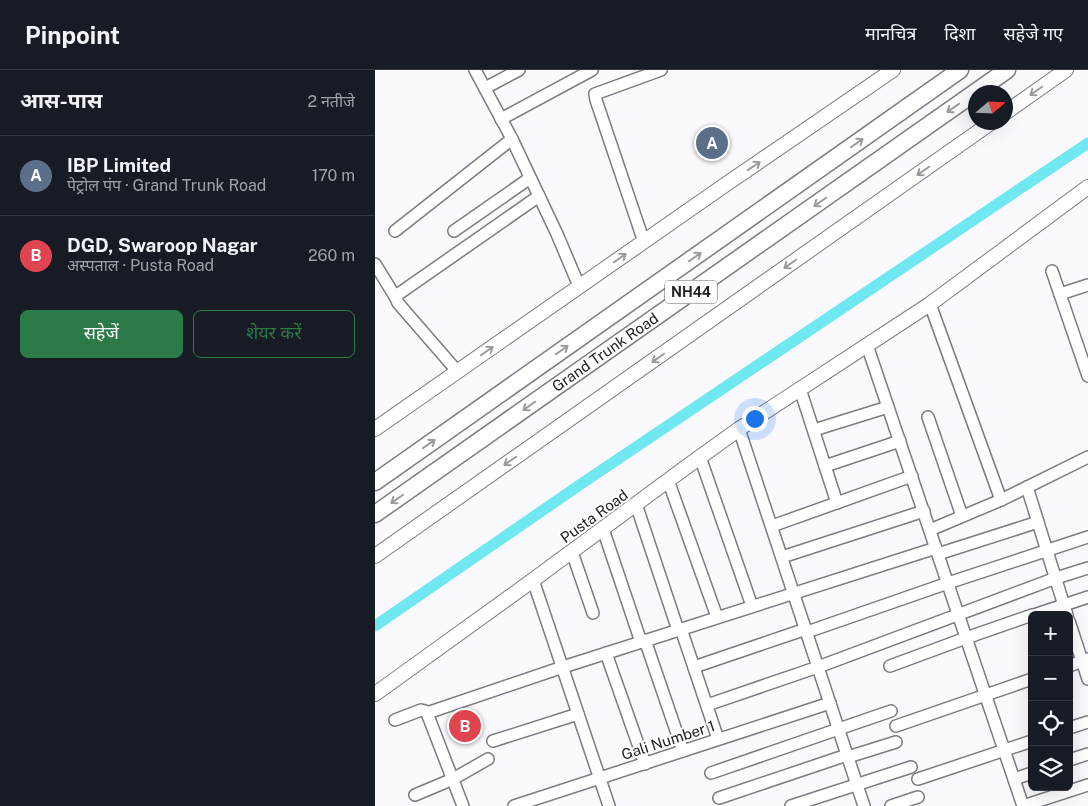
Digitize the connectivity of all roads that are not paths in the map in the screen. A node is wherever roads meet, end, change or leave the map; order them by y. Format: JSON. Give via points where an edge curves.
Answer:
{"nodes":[{"id":1,"x":475,"y":70,"type":"edge"},
{"id":2,"x":519,"y":70,"type":"edge"},
{"id":3,"x":592,"y":70,"type":"edge"},
{"id":4,"x":661,"y":70,"type":"edge"},
{"id":5,"x":893,"y":70,"type":"edge"},
{"id":6,"x":960,"y":70,"type":"edge"},
{"id":7,"x":1007,"y":70,"type":"edge"},
{"id":8,"x":1066,"y":70,"type":"edge"},
{"id":9,"x":485,"y":88,"type":"junction"},
{"id":10,"x":1013,"y":107,"type":"edge"},
{"id":11,"x":501,"y":119,"type":"junction"},
{"id":12,"x":981,"y":130,"type":"edge"},
{"id":13,"x":512,"y":139,"type":"junction"},
{"id":14,"x":529,"y":178,"type":"junction"},
{"id":15,"x":1088,"y":188,"type":"edge"},
{"id":16,"x":539,"y":196,"type":"junction"},
{"id":17,"x":395,"y":231,"type":"dead end"},
{"id":18,"x":454,"y":231,"type":"dead end"},
{"id":19,"x":644,"y":242,"type":"junction"},
{"id":20,"x":375,"y":264,"type":"edge"},
{"id":21,"x":1052,"y":271,"type":"dead end"},
{"id":22,"x":1088,"y":285,"type":"edge"},
{"id":23,"x":579,"y":286,"type":"junction"},
{"id":24,"x":1060,"y":294,"type":"junction"},
{"id":25,"x":396,"y":298,"type":"junction"},
{"id":26,"x":930,"y":304,"type":"junction"},
{"id":27,"x":867,"y":345,"type":"junction"},
{"id":28,"x":1086,"y":362,"type":"edge"},
{"id":29,"x":457,"y":372,"type":"junction"},
{"id":30,"x":1088,"y":376,"type":"edge"},
{"id":31,"x":801,"y":389,"type":"junction"},
{"id":32,"x":888,"y":407,"type":"junction"},
{"id":33,"x":928,"y":417,"type":"dead end"},
{"id":34,"x":375,"y":429,"type":"edge"},
{"id":35,"x":739,"y":429,"type":"junction"},
{"id":36,"x":814,"y":430,"type":"junction"},
{"id":37,"x":900,"y":441,"type":"junction"},
{"id":38,"x":700,"y":457,"type":"junction"},
{"id":39,"x":1088,"y":457,"type":"edge"},
{"id":40,"x":825,"y":466,"type":"junction"},
{"id":41,"x":912,"y":476,"type":"junction"},
{"id":42,"x":668,"y":480,"type":"junction"},
{"id":43,"x":375,"y":482,"type":"edge"},
{"id":44,"x":1027,"y":487,"type":"junction"},
{"id":45,"x":1001,"y":500,"type":"junction"},
{"id":46,"x":837,"y":502,"type":"junction"},
{"id":47,"x":636,"y":504,"type":"junction"},
{"id":48,"x":923,"y":511,"type":"junction"},
{"id":49,"x":375,"y":514,"type":"edge"},
{"id":50,"x":962,"y":516,"type":"junction"},
{"id":51,"x":1038,"y":522,"type":"junction"},
{"id":52,"x":772,"y":526,"type":"junction"},
{"id":53,"x":603,"y":529,"type":"junction"},
{"id":54,"x":930,"y":530,"type":"junction"},
{"id":55,"x":1088,"y":537,"type":"edge"},
{"id":56,"x":1047,"y":550,"type":"junction"},
{"id":57,"x":937,"y":551,"type":"junction"},
{"id":58,"x":572,"y":552,"type":"junction"},
{"id":59,"x":375,"y":556,"type":"edge"},
{"id":60,"x":782,"y":557,"type":"junction"},
{"id":61,"x":1088,"y":568,"type":"edge"},
{"id":62,"x":1056,"y":578,"type":"junction"},
{"id":63,"x":533,"y":580,"type":"junction"},
{"id":64,"x":948,"y":583,"type":"junction"},
{"id":65,"x":794,"y":593,"type":"junction"},
{"id":66,"x":1088,"y":597,"type":"edge"},
{"id":67,"x":752,"y":606,"type":"junction"},
{"id":68,"x":1066,"y":610,"type":"edge"},
{"id":69,"x":593,"y":613,"type":"dead end"},
{"id":70,"x":958,"y":614,"type":"junction"},
{"id":71,"x":717,"y":617,"type":"junction"},
{"id":72,"x":1028,"y":617,"type":"edge"},
{"id":73,"x":680,"y":629,"type":"junction"},
{"id":74,"x":807,"y":631,"type":"junction"},
{"id":75,"x":1073,"y":631,"type":"edge"},
{"id":76,"x":966,"y":638,"type":"junction"},
{"id":77,"x":643,"y":641,"type":"junction"},
{"id":78,"x":606,"y":653,"type":"junction"},
{"id":79,"x":1085,"y":660,"type":"edge"},
{"id":80,"x":1073,"y":664,"type":"edge"},
{"id":81,"x":890,"y":666,"type":"dead end"},
{"id":82,"x":563,"y":667,"type":"junction"},
{"id":83,"x":694,"y":667,"type":"junction"},
{"id":84,"x":819,"y":667,"type":"junction"},
{"id":85,"x":1088,"y":679,"type":"edge"},
{"id":86,"x":1028,"y":680,"type":"edge"},
{"id":87,"x":375,"y":694,"type":"edge"},
{"id":88,"x":985,"y":695,"type":"junction"},
{"id":89,"x":830,"y":703,"type":"junction"},
{"id":90,"x":707,"y":705,"type":"junction"},
{"id":91,"x":891,"y":711,"type":"dead end"},
{"id":92,"x":427,"y":713,"type":"junction"},
{"id":93,"x":579,"y":714,"type":"junction"},
{"id":94,"x":395,"y":720,"type":"dead end"},
{"id":95,"x":1088,"y":722,"type":"edge"},
{"id":96,"x":896,"y":726,"type":"dead end"},
{"id":97,"x":1073,"y":727,"type":"edge"},
{"id":98,"x":839,"y":729,"type":"junction"},
{"id":99,"x":718,"y":740,"type":"junction"},
{"id":100,"x":493,"y":741,"type":"dead end"},
{"id":101,"x":896,"y":742,"type":"dead end"},
{"id":102,"x":1028,"y":743,"type":"edge"},
{"id":103,"x":683,"y":751,"type":"junction"},
{"id":104,"x":1004,"y":751,"type":"junction"},
{"id":105,"x":1088,"y":754,"type":"edge"},
{"id":106,"x":848,"y":756,"type":"junction"},
{"id":107,"x":487,"y":759,"type":"dead end"},
{"id":108,"x":1073,"y":759,"type":"edge"},
{"id":109,"x":645,"y":764,"type":"junction"},
{"id":110,"x":911,"y":767,"type":"dead end"},
{"id":111,"x":711,"y":773,"type":"dead end"},
{"id":112,"x":1028,"y":774,"type":"edge"},
{"id":113,"x":600,"y":778,"type":"junction"},
{"id":114,"x":453,"y":779,"type":"junction"},
{"id":115,"x":919,"y":779,"type":"dead end"},
{"id":116,"x":1014,"y":779,"type":"junction"},
{"id":117,"x":857,"y":784,"type":"junction"},
{"id":118,"x":1088,"y":785,"type":"edge"},
{"id":119,"x":415,"y":795,"type":"dead end"},
{"id":120,"x":918,"y":797,"type":"dead end"},
{"id":121,"x":719,"y":798,"type":"dead end"},
{"id":122,"x":463,"y":806,"type":"edge"},
{"id":123,"x":514,"y":806,"type":"edge"},
{"id":124,"x":609,"y":806,"type":"edge"},
{"id":125,"x":791,"y":806,"type":"edge"},
{"id":126,"x":864,"y":806,"type":"edge"},
{"id":127,"x":891,"y":806,"type":"edge"},
{"id":128,"x":1023,"y":806,"type":"edge"}],
"edges":[{"from":1,"to":9,"type":"street"},
{"from":2,"to":9,"type":"street"},
{"from":3,"to":11,"type":"street"},
{"from":4,"to":19,"type":"street","via":[[595,94]]},
{"from":19,"to":5,"type":"main road","one_way":true},
{"from":43,"to":6,"type":"highway","name":"Grand Trunk Road","number":"NH44","one_way":true},
{"from":7,"to":49,"type":"highway","name":"Grand Trunk Road","number":"NH44","one_way":true},
{"from":8,"to":10,"type":"main road","one_way":true},
{"from":9,"to":11,"type":"street"},
{"from":11,"to":13,"type":"street"},
{"from":12,"to":59,"type":"main road","one_way":true},
{"from":13,"to":14,"type":"street"},
{"from":13,"to":17,"type":"street"},
{"from":14,"to":16,"type":"street"},
{"from":14,"to":18,"type":"street"},
{"from":15,"to":26,"type":"main road","name":"Pusta Road"},
{"from":16,"to":23,"type":"street"},
{"from":16,"to":25,"type":"street"},
{"from":23,"to":19,"type":"main road","one_way":true},
{"from":20,"to":25,"type":"street"},
{"from":21,"to":24,"type":"street"},
{"from":22,"to":24,"type":"street"},
{"from":29,"to":23,"type":"main road","one_way":true},
{"from":24,"to":28,"type":"street"},
{"from":25,"to":29,"type":"street"},
{"from":26,"to":27,"type":"main road","name":"Pusta Road"},
{"from":26,"to":45,"type":"street"},
{"from":27,"to":31,"type":"main road","name":"Pusta Road"},
{"from":27,"to":32,"type":"street"},
{"from":28,"to":30,"type":"street"},
{"from":29,"to":34,"type":"main road"},
{"from":31,"to":35,"type":"main road","name":"Pusta Road"},
{"from":31,"to":36,"type":"street"},
{"from":32,"to":36,"type":"street"},
{"from":32,"to":37,"type":"street"},
{"from":33,"to":50,"type":"street"},
{"from":35,"to":38,"type":"main road","name":"Pusta Road"},
{"from":35,"to":52,"type":"street"},
{"from":36,"to":40,"type":"street"},
{"from":37,"to":40,"type":"street"},
{"from":37,"to":41,"type":"street"},
{"from":38,"to":42,"type":"main road","name":"Pusta Road"},
{"from":38,"to":67,"type":"street"},
{"from":39,"to":44,"type":"street"},
{"from":40,"to":46,"type":"street"},
{"from":41,"to":46,"type":"street"},
{"from":41,"to":48,"type":"street"},
{"from":42,"to":47,"type":"main road","name":"Pusta Road"},
{"from":42,"to":71,"type":"street"},
{"from":44,"to":45,"type":"street"},
{"from":44,"to":51,"type":"street"},
{"from":45,"to":50,"type":"street"},
{"from":46,"to":52,"type":"street"},
{"from":47,"to":53,"type":"main road","name":"Pusta Road"},
{"from":47,"to":73,"type":"street"},
{"from":48,"to":54,"type":"street"},
{"from":48,"to":60,"type":"street"},
{"from":50,"to":54,"type":"street"},
{"from":51,"to":56,"type":"street"},
{"from":51,"to":57,"type":"street"},
{"from":52,"to":60,"type":"street"},
{"from":53,"to":58,"type":"main road","name":"Pusta Road"},
{"from":53,"to":77,"type":"street"},
{"from":54,"to":57,"type":"street"},
{"from":55,"to":56,"type":"street"},
{"from":56,"to":62,"type":"street"},
{"from":56,"to":64,"type":"street"},
{"from":57,"to":64,"type":"street"},
{"from":57,"to":65,"type":"street"},
{"from":58,"to":63,"type":"main road","name":"Pusta Road"},
{"from":58,"to":69,"type":"street"},
{"from":60,"to":65,"type":"street"},
{"from":61,"to":62,"type":"street"},
{"from":62,"to":68,"type":"street"},
{"from":62,"to":70,"type":"street"},
{"from":63,"to":82,"type":"street"},
{"from":63,"to":87,"type":"main road","name":"Pusta Road"},
{"from":64,"to":70,"type":"street"},
{"from":64,"to":74,"type":"street"},
{"from":65,"to":67,"type":"street"},
{"from":65,"to":74,"type":"street"},
{"from":66,"to":68,"type":"street"},
{"from":67,"to":71,"type":"street"},
{"from":70,"to":76,"type":"street"},
{"from":70,"to":84,"type":"street"},
{"from":71,"to":73,"type":"street"},
{"from":72,"to":76,"type":"street"},
{"from":73,"to":77,"type":"street"},
{"from":73,"to":83,"type":"street"},
{"from":74,"to":83,"type":"street"},
{"from":74,"to":84,"type":"street"},
{"from":75,"to":79,"type":"street"},
{"from":76,"to":81,"type":"street"},
{"from":76,"to":88,"type":"street"},
{"from":77,"to":78,"type":"street"},
{"from":77,"to":103,"type":"street"},
{"from":78,"to":82,"type":"street"},
{"from":78,"to":109,"type":"street"},
{"from":79,"to":80,"type":"street"},
{"from":79,"to":85,"type":"street"},
{"from":82,"to":92,"type":"street"},
{"from":82,"to":93,"type":"street"},
{"from":83,"to":90,"type":"street"},
{"from":84,"to":89,"type":"street"},
{"from":84,"to":90,"type":"street"},
{"from":86,"to":88,"type":"street"},
{"from":88,"to":96,"type":"street"},
{"from":88,"to":104,"type":"street"},
{"from":89,"to":98,"type":"street"},
{"from":89,"to":99,"type":"street","name":"Gali Number 1"},
{"from":90,"to":99,"type":"street"},
{"from":91,"to":98,"type":"street"},
{"from":92,"to":94,"type":"street","via":[[421,710]]},
{"from":92,"to":114,"type":"street"},
{"from":93,"to":100,"type":"street"},
{"from":93,"to":113,"type":"street"},
{"from":95,"to":97,"type":"street"},
{"from":98,"to":106,"type":"street"},
{"from":98,"to":111,"type":"street"},
{"from":99,"to":103,"type":"street","name":"Gali Number 1"},
{"from":101,"to":106,"type":"street"},
{"from":102,"to":104,"type":"street"},
{"from":103,"to":109,"type":"street","name":"Gali Number 1"},
{"from":104,"to":115,"type":"street"},
{"from":104,"to":116,"type":"street"},
{"from":105,"to":108,"type":"street"},
{"from":106,"to":117,"type":"street"},
{"from":106,"to":121,"type":"street"},
{"from":107,"to":114,"type":"street"},
{"from":109,"to":113,"type":"street","name":"Gali Number 1"},
{"from":110,"to":117,"type":"street"},
{"from":112,"to":116,"type":"street"},
{"from":113,"to":123,"type":"street","name":"Gali Number 1"},
{"from":113,"to":124,"type":"street"},
{"from":114,"to":119,"type":"street"},
{"from":114,"to":122,"type":"street"},
{"from":116,"to":128,"type":"street"},
{"from":117,"to":125,"type":"street"},
{"from":117,"to":126,"type":"street"},
{"from":118,"to":128,"type":"street"},
{"from":120,"to":127,"type":"street"}]}
